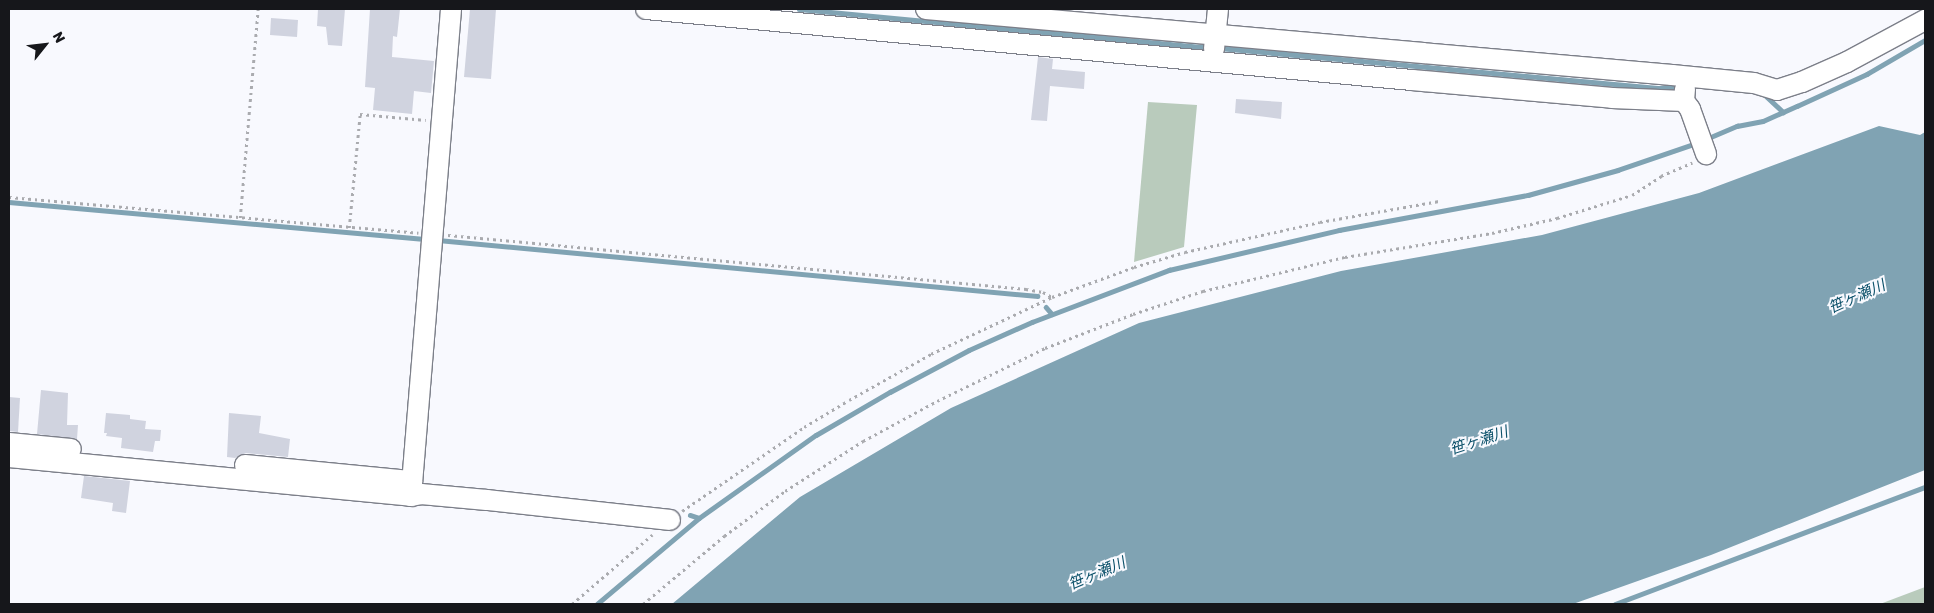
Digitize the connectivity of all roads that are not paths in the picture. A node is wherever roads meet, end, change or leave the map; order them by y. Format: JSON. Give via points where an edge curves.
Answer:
{"nodes":[{"id":1,"x":451,"y":9,"type":"edge"},
{"id":2,"x":646,"y":9,"type":"edge"},
{"id":3,"x":926,"y":9,"type":"edge"},
{"id":4,"x":1218,"y":9,"type":"edge"},
{"id":5,"x":1925,"y":20,"type":"edge"},
{"id":6,"x":1214,"y":48,"type":"junction"},
{"id":7,"x":1685,"y":88,"type":"junction"},
{"id":8,"x":1703,"y":146,"type":"road end"},
{"id":9,"x":13,"y":450,"type":"edge"},
{"id":10,"x":412,"y":488,"type":"junction"},
{"id":11,"x":670,"y":520,"type":"road end"}],
"edges":[{"from":1,"to":10,"type":"street"},
{"from":2,"to":6,"type":"street"},
{"from":3,"to":6,"type":"street"},
{"from":4,"to":6,"type":"street"},
{"from":5,"to":7,"type":"street","via":[[1847,62],[1780,89],[1754,84]]},
{"from":6,"to":7,"type":"street"},
{"from":6,"to":7,"type":"street","via":[[1612,98]]},
{"from":7,"to":8,"type":"street"},
{"from":9,"to":10,"type":"street"},
{"from":10,"to":11,"type":"street","via":[[421,494]]}]}
